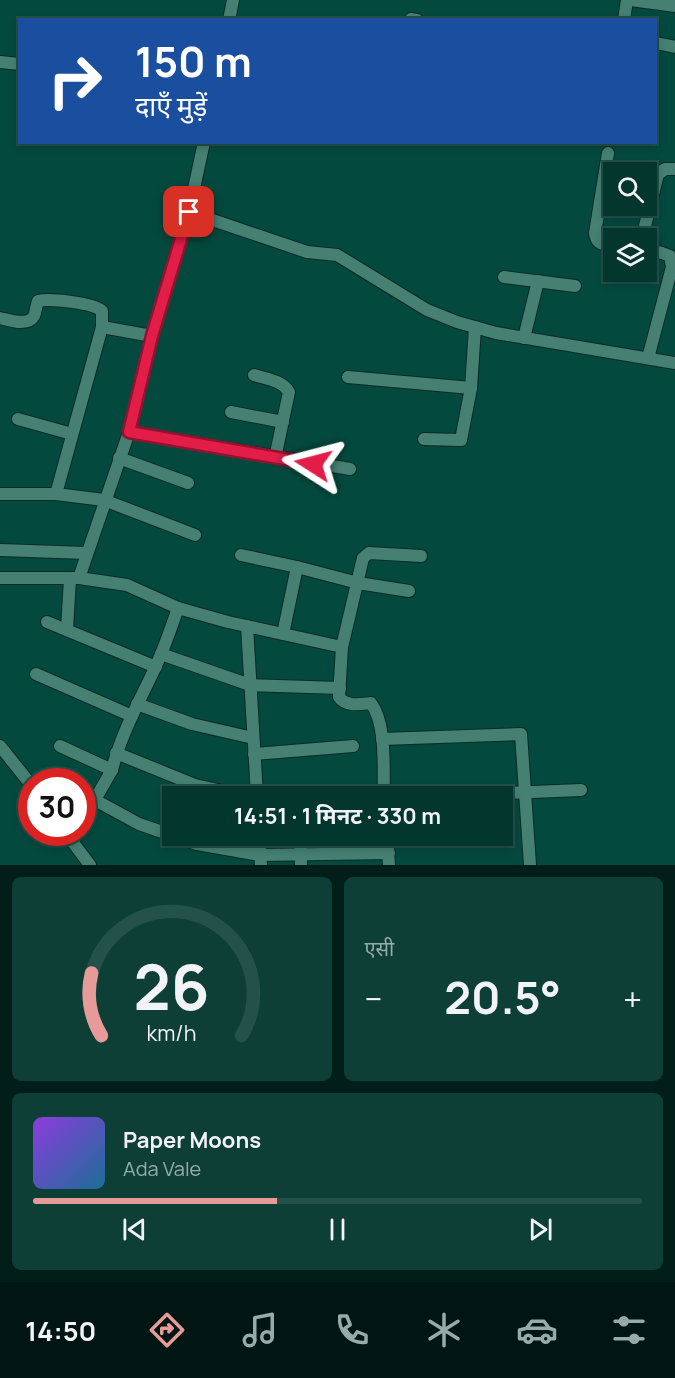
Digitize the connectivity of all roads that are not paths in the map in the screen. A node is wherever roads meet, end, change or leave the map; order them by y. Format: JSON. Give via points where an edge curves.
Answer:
{"nodes":[{"id":1,"x":233,"y":0,"type":"edge"},
{"id":2,"x":629,"y":0,"type":"edge"},
{"id":3,"x":675,"y":6,"type":"edge"},
{"id":4,"x":229,"y":18,"type":"edge"},
{"id":5,"x":624,"y":18,"type":"edge"},
{"id":6,"x":657,"y":43,"type":"edge"},
{"id":7,"x":675,"y":47,"type":"edge"},
{"id":8,"x":0,"y":62,"type":"edge"},
{"id":9,"x":18,"y":64,"type":"edge"},
{"id":10,"x":204,"y":144,"type":"edge"},
{"id":11,"x":608,"y":153,"type":"dead end"},
{"id":12,"x":675,"y":169,"type":"edge"},
{"id":13,"x":189,"y":212,"type":"junction"},
{"id":14,"x":644,"y":228,"type":"edge"},
{"id":15,"x":603,"y":244,"type":"edge"},
{"id":16,"x":657,"y":252,"type":"edge"},
{"id":17,"x":504,"y":277,"type":"dead end"},
{"id":18,"x":538,"y":281,"type":"junction"},
{"id":19,"x":575,"y":286,"type":"dead end"},
{"id":20,"x":0,"y":318,"type":"edge"},
{"id":21,"x":102,"y":327,"type":"junction"},
{"id":22,"x":475,"y":327,"type":"junction"},
{"id":23,"x":152,"y":336,"type":"junction"},
{"id":24,"x":524,"y":338,"type":"junction"},
{"id":25,"x":648,"y":358,"type":"junction"},
{"id":26,"x":675,"y":363,"type":"edge"},
{"id":27,"x":254,"y":375,"type":"dead end"},
{"id":28,"x":348,"y":377,"type":"dead end"},
{"id":29,"x":471,"y":388,"type":"junction"},
{"id":30,"x":231,"y":412,"type":"dead end"},
{"id":31,"x":18,"y":419,"type":"dead end"},
{"id":32,"x":283,"y":422,"type":"junction"},
{"id":33,"x":129,"y":432,"type":"junction"},
{"id":34,"x":72,"y":434,"type":"junction"},
{"id":35,"x":424,"y":439,"type":"dead end"},
{"id":36,"x":119,"y":458,"type":"junction"},
{"id":37,"x":275,"y":458,"type":"junction"},
{"id":38,"x":350,"y":469,"type":"dead end"},
{"id":39,"x":188,"y":483,"type":"dead end"},
{"id":40,"x":0,"y":494,"type":"edge"},
{"id":41,"x":56,"y":494,"type":"junction"},
{"id":42,"x":104,"y":500,"type":"junction"},
{"id":43,"x":195,"y":536,"type":"dead end"},
{"id":44,"x":0,"y":550,"type":"edge"},
{"id":45,"x":87,"y":553,"type":"junction"},
{"id":46,"x":241,"y":555,"type":"dead end"},
{"id":47,"x":421,"y":556,"type":"dead end"},
{"id":48,"x":297,"y":567,"type":"junction"},
{"id":49,"x":0,"y":578,"type":"edge"},
{"id":50,"x":75,"y":578,"type":"junction"},
{"id":51,"x":358,"y":583,"type":"junction"},
{"id":52,"x":409,"y":591,"type":"dead end"},
{"id":53,"x":178,"y":608,"type":"junction"},
{"id":54,"x":47,"y":621,"type":"dead end"},
{"id":55,"x":247,"y":626,"type":"junction"},
{"id":56,"x":67,"y":630,"type":"junction"},
{"id":57,"x":284,"y":634,"type":"junction"},
{"id":58,"x":342,"y":647,"type":"junction"},
{"id":59,"x":161,"y":654,"type":"junction"},
{"id":60,"x":156,"y":667,"type":"junction"},
{"id":61,"x":36,"y":674,"type":"dead end"},
{"id":62,"x":250,"y":685,"type":"junction"},
{"id":63,"x":340,"y":688,"type":"junction"},
{"id":64,"x":137,"y":704,"type":"junction"},
{"id":65,"x":132,"y":716,"type":"junction"},
{"id":66,"x":253,"y":738,"type":"junction"},
{"id":67,"x":382,"y":739,"type":"junction"},
{"id":68,"x":0,"y":746,"type":"edge"},
{"id":69,"x":60,"y":746,"type":"dead end"},
{"id":70,"x":353,"y":746,"type":"dead end"},
{"id":71,"x":116,"y":753,"type":"junction"},
{"id":72,"x":254,"y":754,"type":"junction"},
{"id":73,"x":18,"y":769,"type":"edge"},
{"id":74,"x":112,"y":770,"type":"junction"},
{"id":75,"x":202,"y":786,"type":"edge"},
{"id":76,"x":256,"y":786,"type":"edge"},
{"id":77,"x":384,"y":786,"type":"edge"},
{"id":78,"x":581,"y":790,"type":"dead end"},
{"id":79,"x":525,"y":792,"type":"junction"},
{"id":80,"x":513,"y":793,"type":"edge"},
{"id":81,"x":96,"y":798,"type":"edge"},
{"id":82,"x":96,"y":801,"type":"edge"},
{"id":83,"x":78,"y":846,"type":"edge"},
{"id":84,"x":389,"y":859,"type":"edge"},
{"id":85,"x":261,"y":860,"type":"edge"},
{"id":86,"x":301,"y":860,"type":"edge"},
{"id":87,"x":90,"y":865,"type":"edge"},
{"id":88,"x":530,"y":865,"type":"edge"}],
"edges":[{"from":1,"to":4,"type":"street"},
{"from":2,"to":3,"type":"street"},
{"from":2,"to":5,"type":"street"},
{"from":6,"to":7,"type":"street"},
{"from":8,"to":9,"type":"street"},
{"from":10,"to":13,"type":"street"},
{"from":11,"to":15,"type":"street","via":[[595,233],[596,240]]},
{"from":12,"to":14,"type":"street","via":[[665,168],[658,174]]},
{"from":13,"to":22,"type":"street","via":[[308,252],[337,255],[428,310]]},
{"from":13,"to":23,"type":"street"},
{"from":16,"to":25,"type":"street","via":[[670,256],[672,267]]},
{"from":17,"to":18,"type":"street"},
{"from":18,"to":19,"type":"street"},
{"from":18,"to":24,"type":"street"},
{"from":20,"to":21,"type":"street","via":[[30,321],[38,302],[46,299],[99,308]]},
{"from":21,"to":23,"type":"street"},
{"from":21,"to":34,"type":"street"},
{"from":22,"to":24,"type":"street"},
{"from":22,"to":29,"type":"street"},
{"from":23,"to":33,"type":"street"},
{"from":24,"to":25,"type":"street"},
{"from":25,"to":26,"type":"street"},
{"from":27,"to":32,"type":"street","via":[[286,387],[289,392]]},
{"from":28,"to":29,"type":"street"},
{"from":29,"to":35,"type":"street","via":[[460,440]]},
{"from":30,"to":32,"type":"street"},
{"from":31,"to":34,"type":"street"},
{"from":32,"to":37,"type":"street"},
{"from":33,"to":36,"type":"street"},
{"from":33,"to":37,"type":"street"},
{"from":34,"to":41,"type":"street"},
{"from":36,"to":39,"type":"street"},
{"from":36,"to":42,"type":"street"},
{"from":37,"to":38,"type":"street"},
{"from":40,"to":41,"type":"street"},
{"from":41,"to":42,"type":"street"},
{"from":42,"to":43,"type":"street"},
{"from":42,"to":45,"type":"street"},
{"from":44,"to":45,"type":"street"},
{"from":45,"to":50,"type":"street"},
{"from":46,"to":48,"type":"street"},
{"from":47,"to":51,"type":"street","via":[[369,553],[363,558]]},
{"from":48,"to":51,"type":"street"},
{"from":48,"to":57,"type":"street"},
{"from":49,"to":50,"type":"street"},
{"from":50,"to":53,"type":"street","via":[[127,585]]},
{"from":50,"to":56,"type":"street"},
{"from":51,"to":52,"type":"street"},
{"from":51,"to":58,"type":"street"},
{"from":53,"to":55,"type":"street"},
{"from":53,"to":59,"type":"street"},
{"from":54,"to":56,"type":"street"},
{"from":55,"to":57,"type":"street"},
{"from":55,"to":62,"type":"street"},
{"from":56,"to":60,"type":"street"},
{"from":57,"to":58,"type":"street"},
{"from":58,"to":63,"type":"street"},
{"from":59,"to":60,"type":"street"},
{"from":59,"to":62,"type":"street"},
{"from":60,"to":64,"type":"street"},
{"from":61,"to":65,"type":"street"},
{"from":62,"to":63,"type":"street"},
{"from":62,"to":66,"type":"street"},
{"from":63,"to":67,"type":"street","via":[[342,702],[371,703],[377,711]]},
{"from":64,"to":65,"type":"street"},
{"from":64,"to":66,"type":"street","via":[[192,724]]},
{"from":65,"to":71,"type":"street"},
{"from":66,"to":72,"type":"street"},
{"from":67,"to":77,"type":"street"},
{"from":67,"to":79,"type":"street","via":[[521,734]]},
{"from":68,"to":73,"type":"street"},
{"from":69,"to":74,"type":"street"},
{"from":70,"to":72,"type":"street"},
{"from":71,"to":74,"type":"street"},
{"from":71,"to":75,"type":"street"},
{"from":72,"to":76,"type":"street"},
{"from":74,"to":81,"type":"street"},
{"from":78,"to":79,"type":"street"},
{"from":79,"to":80,"type":"street"},
{"from":79,"to":88,"type":"street"},
{"from":82,"to":85,"type":"street","via":[[139,824]]},
{"from":83,"to":87,"type":"street"},
{"from":84,"to":86,"type":"street"},
{"from":85,"to":86,"type":"street"}]}
